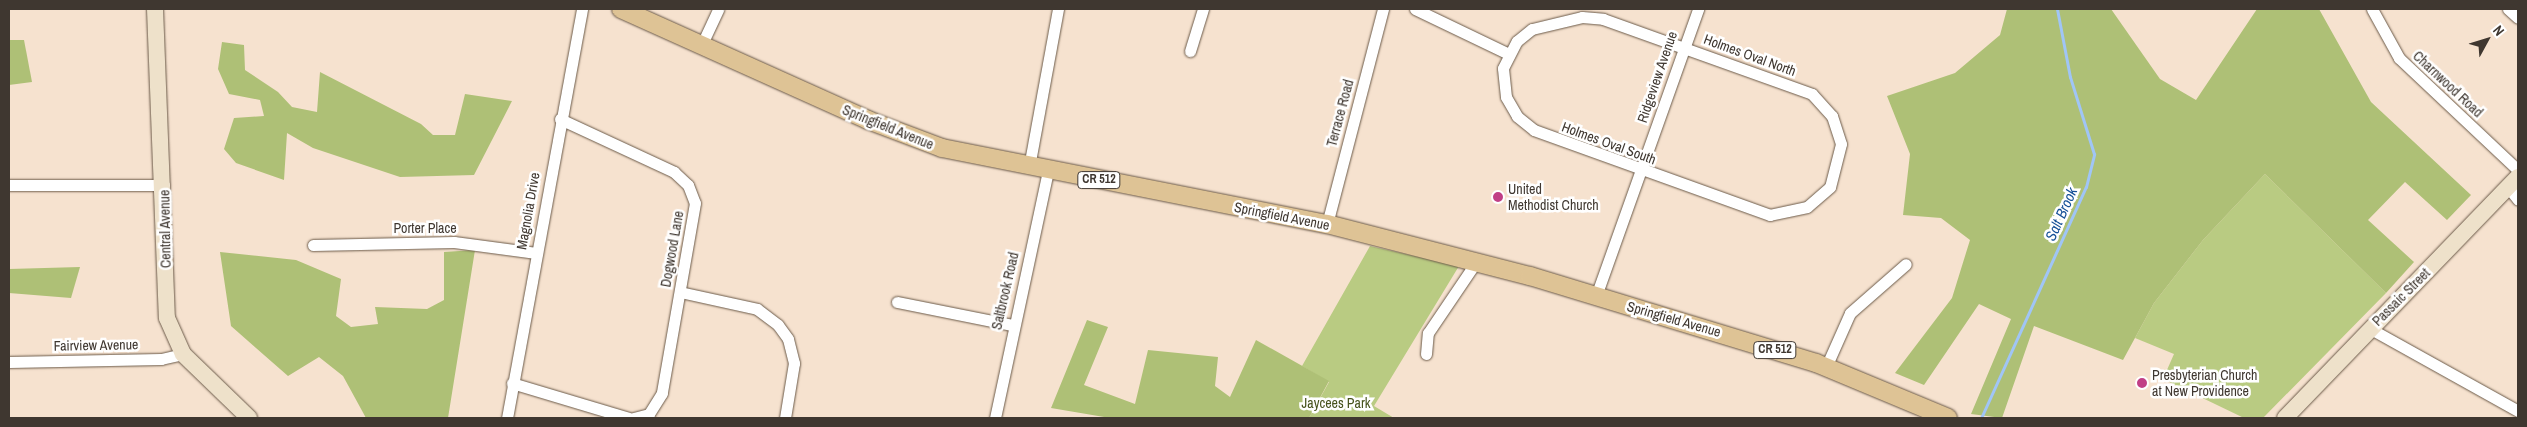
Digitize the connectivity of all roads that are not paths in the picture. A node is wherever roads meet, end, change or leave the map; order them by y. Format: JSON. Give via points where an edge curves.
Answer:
{"nodes":[{"id":1,"x":154,"y":9,"type":"edge"},
{"id":2,"x":582,"y":9,"type":"edge"},
{"id":3,"x":621,"y":9,"type":"edge"},
{"id":4,"x":718,"y":9,"type":"edge"},
{"id":5,"x":1058,"y":9,"type":"edge"},
{"id":6,"x":1203,"y":9,"type":"edge"},
{"id":7,"x":1383,"y":9,"type":"edge"},
{"id":8,"x":1415,"y":9,"type":"edge"},
{"id":9,"x":1698,"y":9,"type":"edge"},
{"id":10,"x":2372,"y":9,"type":"edge"},
{"id":11,"x":2508,"y":9,"type":"edge"},
{"id":12,"x":2518,"y":18,"type":"edge"},
{"id":13,"x":702,"y":44,"type":"junction"},
{"id":14,"x":1682,"y":47,"type":"junction"},
{"id":15,"x":1190,"y":51,"type":"dead end"},
{"id":16,"x":1509,"y":54,"type":"junction"},
{"id":17,"x":560,"y":119,"type":"junction"},
{"id":18,"x":1030,"y":167,"type":"junction"},
{"id":19,"x":1048,"y":170,"type":"junction"},
{"id":20,"x":1642,"y":170,"type":"junction"},
{"id":21,"x":2518,"y":170,"type":"edge"},
{"id":22,"x":9,"y":185,"type":"edge"},
{"id":23,"x":164,"y":185,"type":"junction"},
{"id":24,"x":2515,"y":188,"type":"edge"},
{"id":25,"x":1757,"y":213,"type":"joint"},
{"id":26,"x":1326,"y":224,"type":"junction"},
{"id":27,"x":313,"y":245,"type":"dead end"},
{"id":28,"x":536,"y":253,"type":"junction"},
{"id":29,"x":1476,"y":262,"type":"junction"},
{"id":30,"x":1906,"y":264,"type":"dead end"},
{"id":31,"x":680,"y":292,"type":"junction"},
{"id":32,"x":1596,"y":296,"type":"junction"},
{"id":33,"x":897,"y":302,"type":"dead end"},
{"id":34,"x":1012,"y":325,"type":"junction"},
{"id":35,"x":2369,"y":328,"type":"junction"},
{"id":36,"x":183,"y":354,"type":"junction"},
{"id":37,"x":1426,"y":354,"type":"dead end"},
{"id":38,"x":9,"y":362,"type":"edge"},
{"id":39,"x":1826,"y":367,"type":"junction"},
{"id":40,"x":512,"y":383,"type":"junction"},
{"id":41,"x":2518,"y":411,"type":"edge"},
{"id":42,"x":249,"y":418,"type":"edge"},
{"id":43,"x":507,"y":418,"type":"edge"},
{"id":44,"x":629,"y":418,"type":"edge"},
{"id":45,"x":634,"y":418,"type":"edge"},
{"id":46,"x":786,"y":418,"type":"edge"},
{"id":47,"x":995,"y":418,"type":"edge"},
{"id":48,"x":1948,"y":418,"type":"edge"},
{"id":49,"x":2285,"y":418,"type":"edge"}],
"edges":[{"from":1,"to":23,"type":"street","name":"Central Avenue"},
{"from":2,"to":17,"type":"street","name":"Magnolia Drive"},
{"from":3,"to":13,"type":"main road","name":"Springfield Avenue","number":"CR 512"},
{"from":4,"to":13,"type":"street"},
{"from":5,"to":18,"type":"street"},
{"from":6,"to":15,"type":"street"},
{"from":7,"to":26,"type":"street","name":"Terrace Road"},
{"from":8,"to":16,"type":"street"},
{"from":9,"to":14,"type":"street","name":"Ridgeview Avenue"},
{"from":10,"to":21,"type":"street","name":"Charnwood Road","via":[[2399,58]]},
{"from":11,"to":12,"type":"street"},
{"from":13,"to":18,"type":"main road","name":"Springfield Avenue","number":"CR 512","via":[[892,130],[950,150]]},
{"from":14,"to":16,"type":"street","name":"Holmes Oval North","via":[[1603,19],[1582,17],[1532,29]]},
{"from":14,"to":20,"type":"street","name":"Ridgeview Avenue"},
{"from":14,"to":25,"type":"street","name":"Holmes Oval North","via":[[1812,94],[1838,125],[1840,160],[1830,186],[1797,211]]},
{"from":16,"to":20,"type":"street","name":"Holmes Oval South","via":[[1503,68],[1503,87],[1525,124]]},
{"from":17,"to":28,"type":"street","name":"Magnolia Drive"},
{"from":17,"to":31,"type":"street","name":"Dogwood Lane","via":[[674,172],[688,185],[696,212]]},
{"from":18,"to":19,"type":"main road","name":"Springfield Avenue","number":"CR 512"},
{"from":19,"to":26,"type":"main road","name":"Springfield Avenue","number":"CR 512"},
{"from":19,"to":34,"type":"street","name":"Saltbrook Road"},
{"from":20,"to":25,"type":"street","name":"Holmes Oval South"},
{"from":20,"to":32,"type":"street","name":"Ridgeview Avenue"},
{"from":22,"to":23,"type":"street"},
{"from":23,"to":36,"type":"street","name":"Central Avenue","via":[[167,318]]},
{"from":24,"to":35,"type":"street","name":"Passaic Street"},
{"from":26,"to":29,"type":"main road","name":"Springfield Avenue","number":"CR 512"},
{"from":27,"to":28,"type":"street","name":"Porter Place","via":[[454,242]]},
{"from":28,"to":40,"type":"street","name":"Magnolia Drive"},
{"from":29,"to":32,"type":"main road","name":"Springfield Avenue","number":"CR 512"},
{"from":29,"to":37,"type":"street","via":[[1428,334]]},
{"from":30,"to":39,"type":"street","via":[[1850,313]]},
{"from":31,"to":45,"type":"street","name":"Dogwood Lane","via":[[660,402],[649,414]]},
{"from":31,"to":46,"type":"street","via":[[756,309],[778,325],[788,339],[794,363]]},
{"from":32,"to":39,"type":"main road","name":"Springfield Avenue","number":"CR 512"},
{"from":33,"to":34,"type":"street"},
{"from":34,"to":47,"type":"street","name":"Saltbrook Road"},
{"from":35,"to":41,"type":"street"},
{"from":35,"to":49,"type":"street","name":"Passaic Street"},
{"from":36,"to":38,"type":"street","name":"Fairview Avenue","via":[[162,359]]},
{"from":36,"to":42,"type":"street","name":"Central Avenue"},
{"from":39,"to":48,"type":"main road","name":"Springfield Avenue","number":"CR 512"},
{"from":40,"to":43,"type":"street","name":"Magnolia Drive"},
{"from":40,"to":44,"type":"street"}]}
